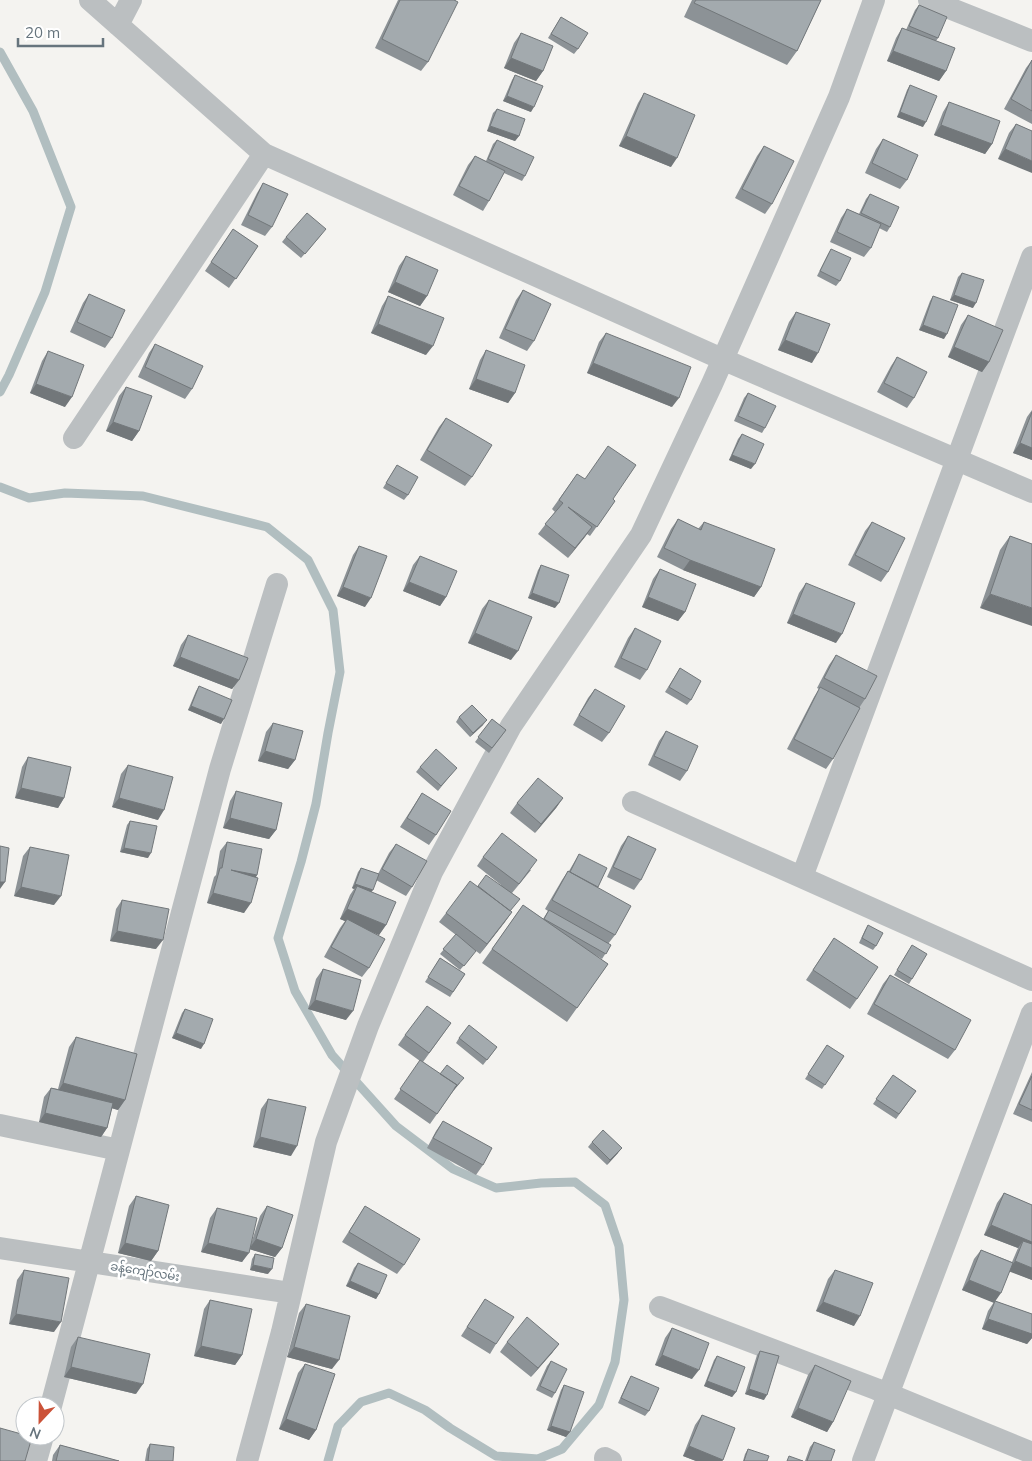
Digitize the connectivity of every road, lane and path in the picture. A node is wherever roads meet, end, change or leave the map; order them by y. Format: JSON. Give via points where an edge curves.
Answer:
{"nodes":[{"id":1,"x":90,"y":0,"type":"edge"},
{"id":2,"x":131,"y":0,"type":"edge"},
{"id":3,"x":874,"y":0,"type":"edge"},
{"id":4,"x":929,"y":0,"type":"edge"},
{"id":5,"x":118,"y":25,"type":"junction"},
{"id":6,"x":1032,"y":42,"type":"edge"},
{"id":7,"x":264,"y":154,"type":"junction"},
{"id":8,"x":1032,"y":257,"type":"edge"},
{"id":9,"x":722,"y":360,"type":"junction"},
{"id":10,"x":74,"y":438,"type":"dead end"},
{"id":11,"x":956,"y":460,"type":"junction"},
{"id":12,"x":1032,"y":492,"type":"edge"},
{"id":13,"x":277,"y":584,"type":"dead end"},
{"id":14,"x":633,"y":802,"type":"dead end"},
{"id":15,"x":802,"y":877,"type":"junction"},
{"id":16,"x":1032,"y":980,"type":"edge"},
{"id":17,"x":1032,"y":1013,"type":"edge"},
{"id":18,"x":0,"y":1125,"type":"edge"},
{"id":19,"x":119,"y":1150,"type":"junction"},
{"id":20,"x":0,"y":1248,"type":"edge"},
{"id":21,"x":88,"y":1262,"type":"junction"},
{"id":22,"x":290,"y":1293,"type":"junction"},
{"id":23,"x":660,"y":1308,"type":"dead end"},
{"id":24,"x":889,"y":1394,"type":"junction"},
{"id":25,"x":54,"y":1396,"type":"edge"},
{"id":26,"x":40,"y":1446,"type":"edge"},
{"id":27,"x":1032,"y":1453,"type":"edge"},
{"id":28,"x":36,"y":1461,"type":"edge"},
{"id":29,"x":247,"y":1461,"type":"edge"},
{"id":30,"x":863,"y":1461,"type":"edge"}],
"edges":[{"from":1,"to":5,"type":"street"},
{"from":2,"to":5,"type":"street"},
{"from":3,"to":9,"type":"street","via":[[838,97]]},
{"from":4,"to":6,"type":"street"},
{"from":5,"to":7,"type":"street"},
{"from":7,"to":9,"type":"street"},
{"from":7,"to":10,"type":"street"},
{"from":8,"to":11,"type":"street"},
{"from":9,"to":11,"type":"street"},
{"from":9,"to":22,"type":"street","via":[[641,535],[511,726],[432,872],[368,1026],[326,1142]]},
{"from":11,"to":12,"type":"street"},
{"from":11,"to":15,"type":"street"},
{"from":13,"to":19,"type":"street","via":[[220,770]]},
{"from":14,"to":15,"type":"street"},
{"from":15,"to":16,"type":"street"},
{"from":17,"to":24,"type":"street"},
{"from":18,"to":19,"type":"street"},
{"from":19,"to":21,"type":"street"},
{"from":20,"to":21,"type":"street","name":"ခန့်ကျော်လမ်း"},
{"from":21,"to":22,"type":"street","name":"ခန့်ကျော်လမ်း"},
{"from":21,"to":25,"type":"street"},
{"from":22,"to":29,"type":"street"},
{"from":23,"to":24,"type":"street"},
{"from":24,"to":27,"type":"street"},
{"from":24,"to":30,"type":"street"},
{"from":26,"to":28,"type":"street"}]}
